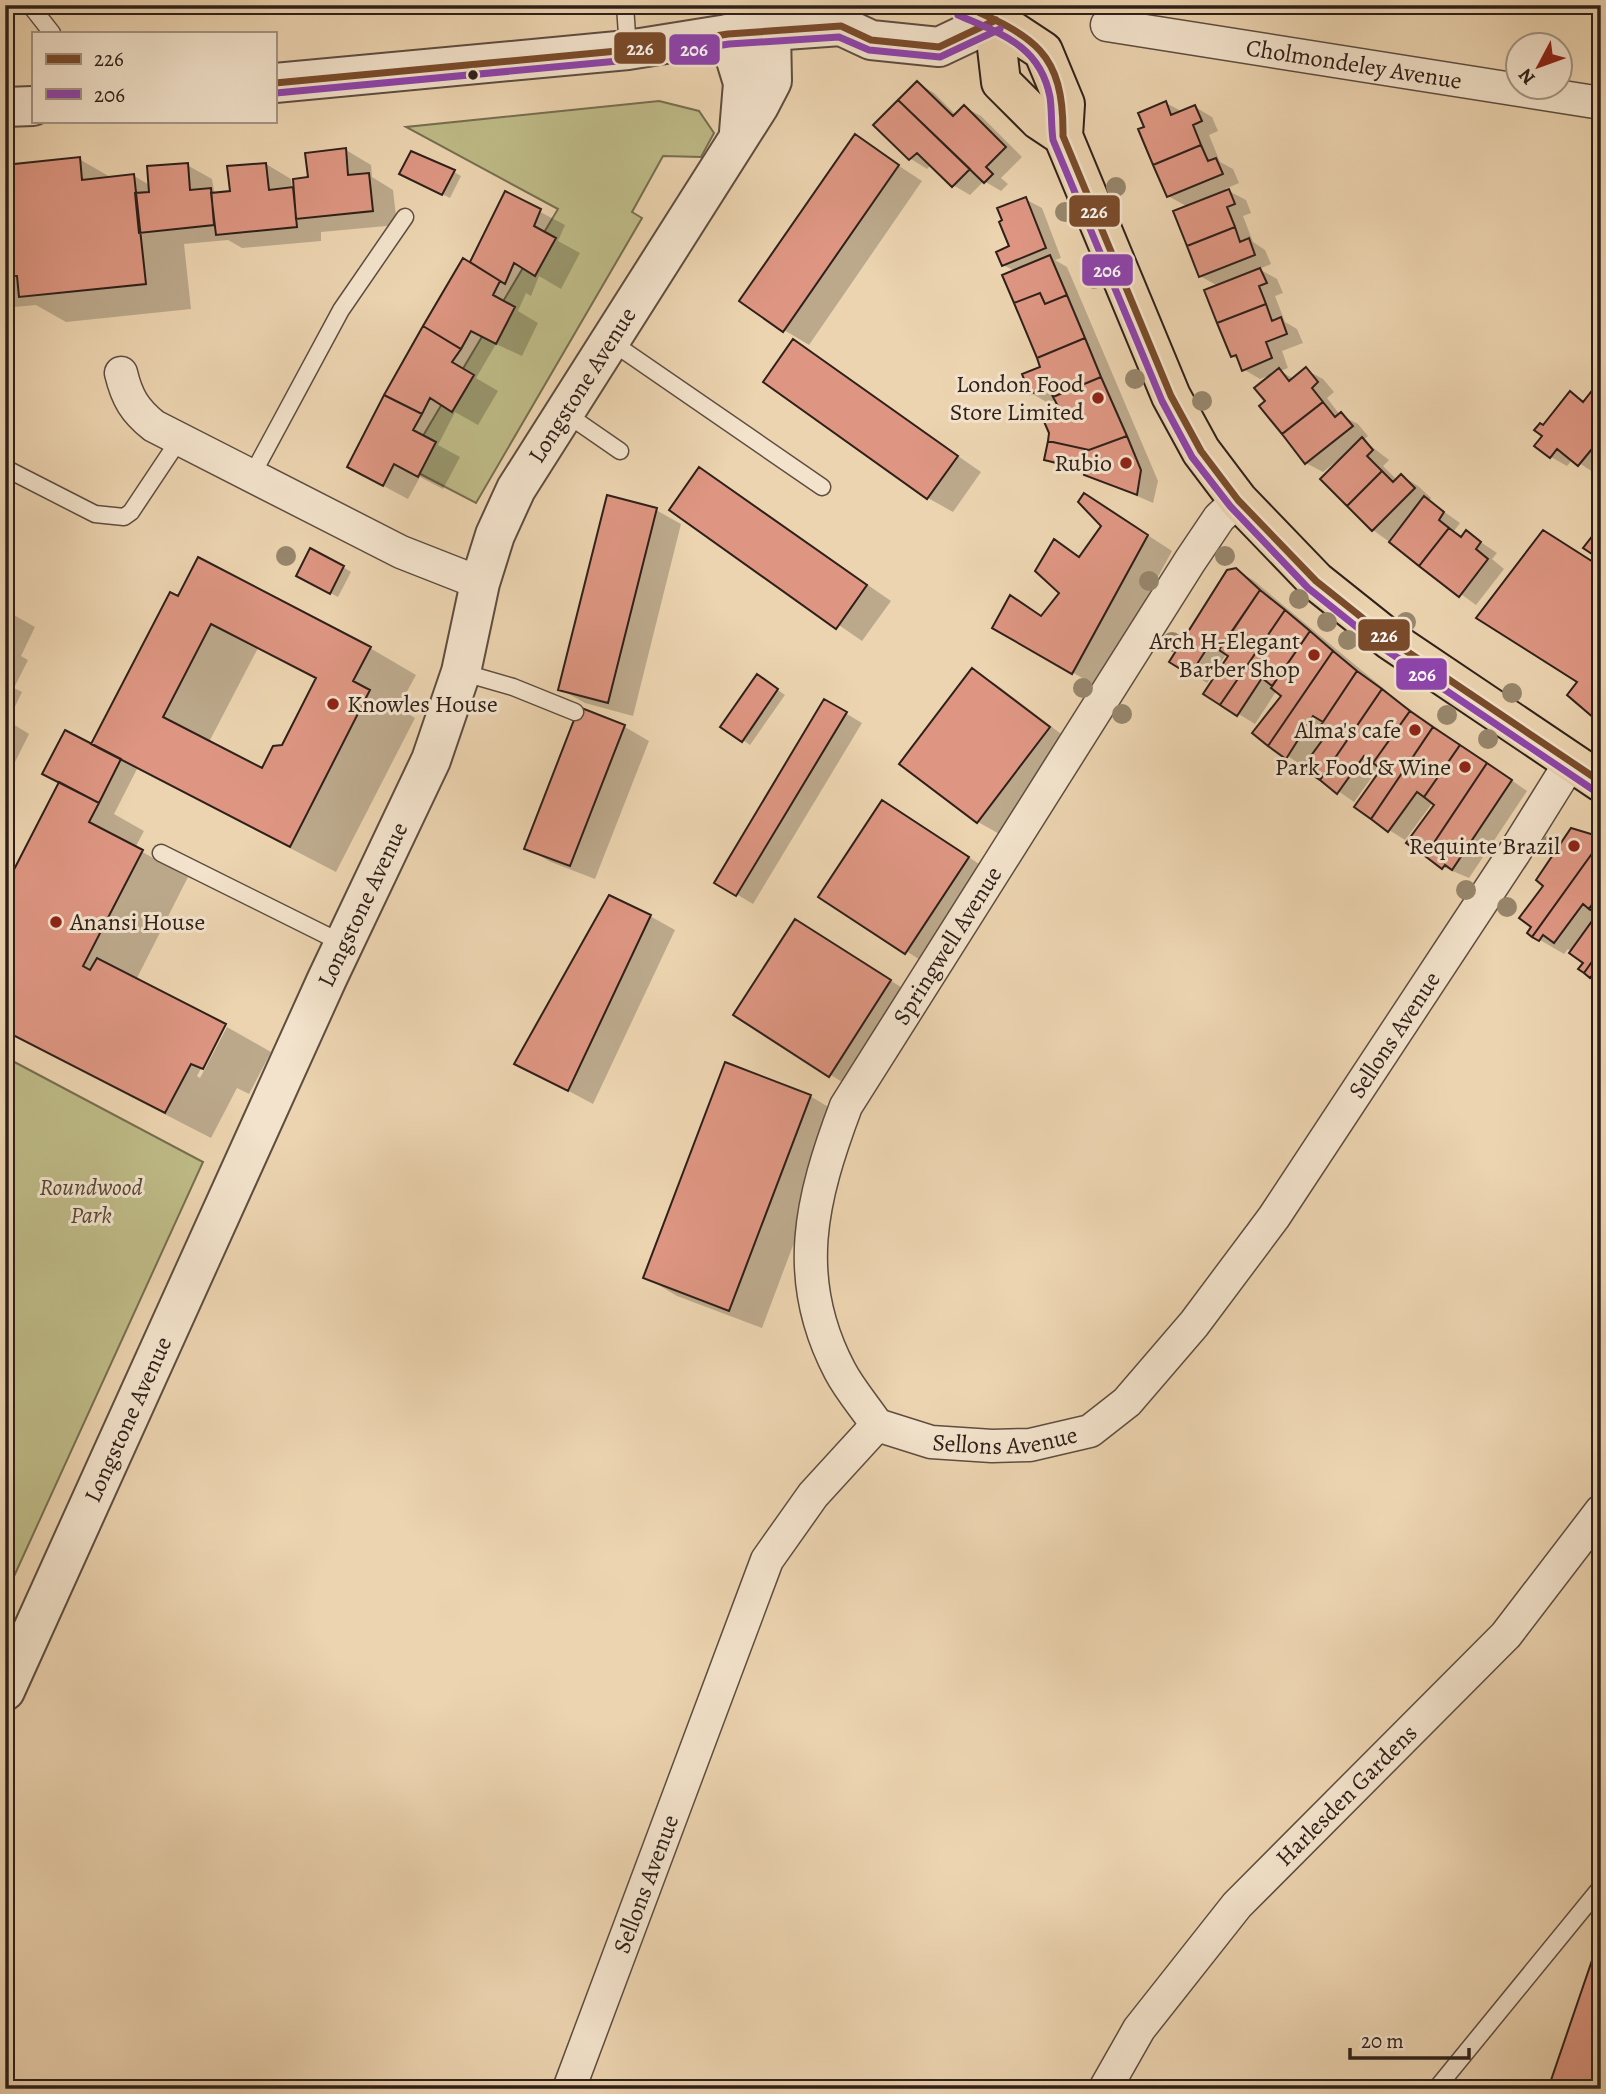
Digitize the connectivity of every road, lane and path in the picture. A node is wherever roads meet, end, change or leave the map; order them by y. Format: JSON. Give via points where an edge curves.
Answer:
{"nodes":[{"id":1,"x":30,"y":5,"type":"edge"},
{"id":2,"x":625,"y":5,"type":"edge"},
{"id":3,"x":988,"y":9,"type":"edge"},
{"id":4,"x":854,"y":16,"type":"edge"},
{"id":5,"x":1107,"y":25,"type":"dead end"},
{"id":6,"x":771,"y":31,"type":"junction"},
{"id":7,"x":51,"y":32,"type":"edge"},
{"id":8,"x":728,"y":34,"type":"junction"},
{"id":9,"x":628,"y":50,"type":"junction"},
{"id":10,"x":276,"y":83,"type":"edge"},
{"id":11,"x":1601,"y":103,"type":"edge"},
{"id":12,"x":32,"y":106,"type":"edge"},
{"id":13,"x":5,"y":107,"type":"edge"},
{"id":14,"x":739,"y":133,"type":"junction"},
{"id":15,"x":1063,"y":136,"type":"junction"},
{"id":16,"x":405,"y":216,"type":"dead end"},
{"id":17,"x":610,"y":341,"type":"junction"},
{"id":18,"x":121,"y":373,"type":"dead end"},
{"id":19,"x":564,"y":412,"type":"junction"},
{"id":20,"x":179,"y":440,"type":"junction"},
{"id":21,"x":620,"y":451,"type":"dead end"},
{"id":22,"x":5,"y":468,"type":"edge"},
{"id":23,"x":251,"y":477,"type":"junction"},
{"id":24,"x":822,"y":487,"type":"dead end"},
{"id":25,"x":1238,"y":500,"type":"junction"},
{"id":26,"x":480,"y":583,"type":"junction"},
{"id":27,"x":461,"y":673,"type":"junction"},
{"id":28,"x":575,"y":712,"type":"dead end"},
{"id":29,"x":1585,"y":773,"type":"edge"},
{"id":30,"x":161,"y":853,"type":"dead end"},
{"id":31,"x":344,"y":944,"type":"junction"},
{"id":32,"x":877,"y":1425,"type":"junction"},
{"id":33,"x":1601,"y":1511,"type":"edge"},
{"id":34,"x":5,"y":1692,"type":"edge"},
{"id":35,"x":1601,"y":1887,"type":"edge"},
{"id":36,"x":569,"y":2089,"type":"edge"},
{"id":37,"x":1105,"y":2089,"type":"edge"},
{"id":38,"x":1436,"y":2089,"type":"edge"}],
"edges":[{"from":1,"to":7,"type":"lane"},
{"from":2,"to":9,"type":"lane"},
{"from":3,"to":4,"type":"street","via":[[939,47],[870,40]]},
{"from":3,"to":15,"type":"main road","via":[[1001,82]]},
{"from":3,"to":15,"type":"main road","via":[[1043,51],[1065,104]]},
{"from":4,"to":6,"type":"street"},
{"from":5,"to":11,"type":"street","name":"Cholmondeley Avenue"},
{"from":6,"to":8,"type":"street"},
{"from":6,"to":14,"type":"street","name":"Longstone Avenue","via":[[772,81]]},
{"from":8,"to":9,"type":"street"},
{"from":8,"to":14,"type":"street","name":"Longstone Avenue","via":[[743,83]]},
{"from":9,"to":10,"type":"street"},
{"from":12,"to":13,"type":"street"},
{"from":14,"to":17,"type":"street","name":"Longstone Avenue"},
{"from":15,"to":25,"type":"main road","via":[[1171,396],[1202,451]]},
{"from":16,"to":23,"type":"lane","via":[[341,310]]},
{"from":17,"to":19,"type":"street","name":"Longstone Avenue"},
{"from":17,"to":24,"type":"lane"},
{"from":18,"to":20,"type":"street","via":[[136,412]]},
{"from":19,"to":21,"type":"lane"},
{"from":19,"to":26,"type":"street","name":"Longstone Avenue","via":[[516,489]]},
{"from":20,"to":22,"type":"lane","via":[[131,512],[116,518],[95,514]]},
{"from":20,"to":23,"type":"street"},
{"from":23,"to":26,"type":"street","via":[[401,552]]},
{"from":25,"to":29,"type":"main road","via":[[1316,581],[1390,640]]},
{"from":25,"to":32,"type":"street","name":"Springwell Avenue","via":[[1219,518],[1190,561],[846,1106],[823,1169],[808,1254],[817,1316],[841,1372]]},
{"from":26,"to":27,"type":"street","name":"Longstone Avenue"},
{"from":27,"to":28,"type":"lane","via":[[513,687]]},
{"from":27,"to":31,"type":"street","name":"Longstone Avenue","via":[[431,760]]},
{"from":29,"to":32,"type":"street","name":"Sellons Avenue","via":[[1507,864],[1274,1217],[1194,1324],[1127,1402],[1090,1431],[1030,1445],[931,1442]]},
{"from":30,"to":31,"type":"lane"},
{"from":31,"to":34,"type":"street","name":"Longstone Avenue"},
{"from":32,"to":36,"type":"street","name":"Sellons Avenue","via":[[813,1495],[767,1560]]},
{"from":33,"to":37,"type":"street","name":"Harlesden Gardens","via":[[1506,1635],[1237,1905],[1139,2029]]},
{"from":35,"to":38,"type":"lane"}]}
